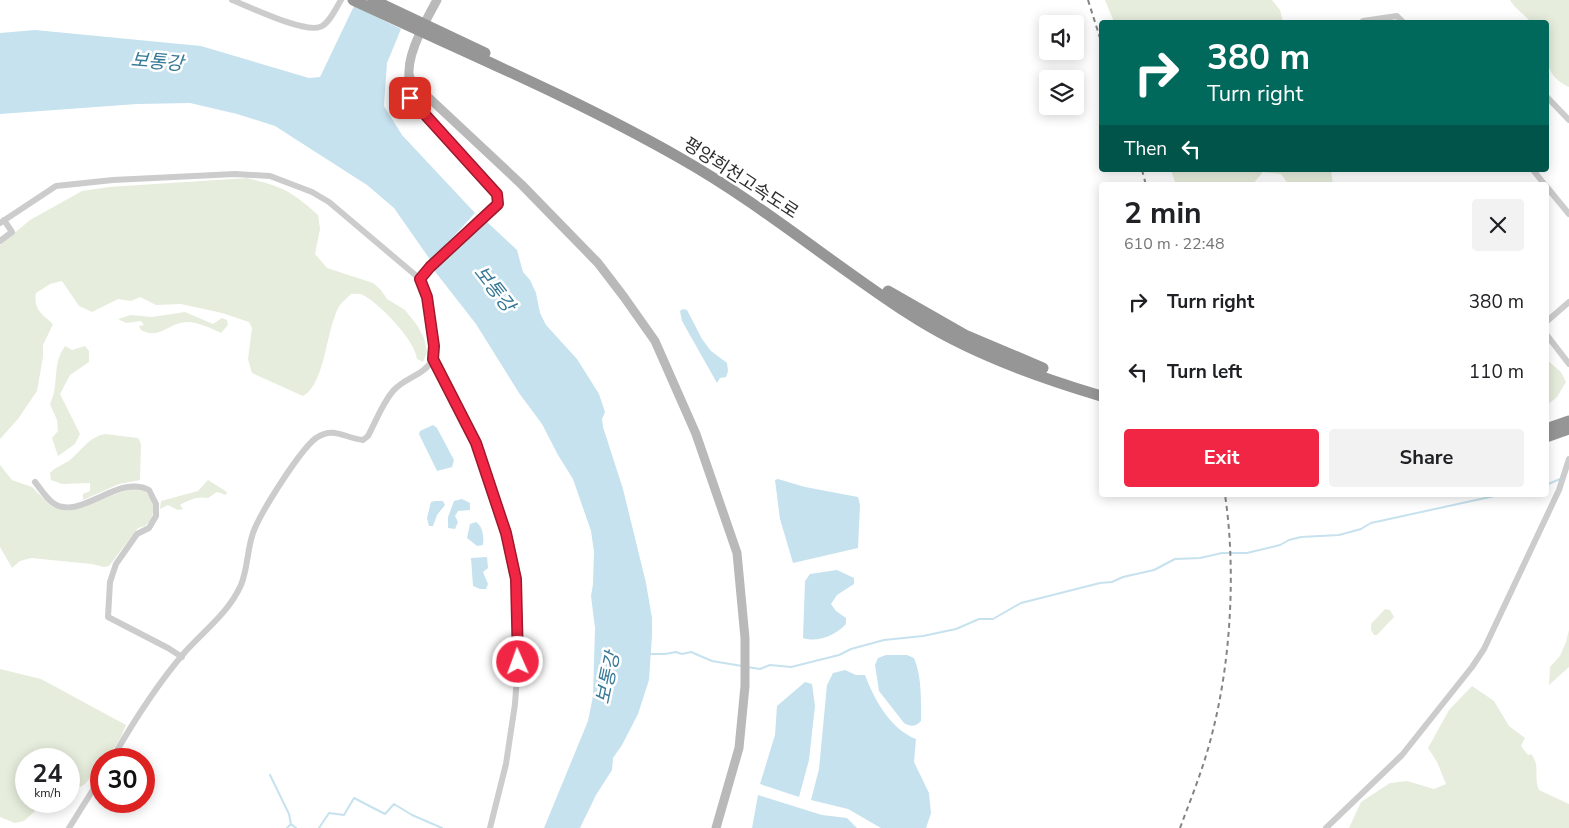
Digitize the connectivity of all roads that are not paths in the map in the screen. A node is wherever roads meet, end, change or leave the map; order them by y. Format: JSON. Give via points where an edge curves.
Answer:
{"nodes":[{"id":1,"x":232,"y":0,"type":"edge"},
{"id":2,"x":341,"y":0,"type":"edge"},
{"id":3,"x":353,"y":0,"type":"edge"},
{"id":4,"x":373,"y":0,"type":"edge"},
{"id":5,"x":437,"y":0,"type":"edge"},
{"id":6,"x":1371,"y":20,"type":"edge"},
{"id":7,"x":1401,"y":20,"type":"edge"},
{"id":8,"x":420,"y":27,"type":"junction"},
{"id":9,"x":408,"y":72,"type":"junction"},
{"id":10,"x":1549,"y":99,"type":"edge"},
{"id":11,"x":1569,"y":120,"type":"edge"},
{"id":12,"x":1535,"y":172,"type":"edge"},
{"id":13,"x":1543,"y":182,"type":"edge"},
{"id":14,"x":1549,"y":190,"type":"edge"},
{"id":15,"x":1569,"y":214,"type":"edge"},
{"id":16,"x":2,"y":221,"type":"edge"},
{"id":17,"x":0,"y":241,"type":"edge"},
{"id":18,"x":420,"y":279,"type":"junction"},
{"id":19,"x":1569,"y":302,"type":"edge"},
{"id":20,"x":1549,"y":319,"type":"edge"},
{"id":21,"x":1549,"y":338,"type":"edge"},
{"id":22,"x":433,"y":359,"type":"junction"},
{"id":23,"x":1569,"y":364,"type":"edge"},
{"id":24,"x":1099,"y":387,"type":"edge"},
{"id":25,"x":1099,"y":395,"type":"edge"},
{"id":26,"x":1569,"y":421,"type":"edge"},
{"id":27,"x":1549,"y":428,"type":"edge"},
{"id":28,"x":1569,"y":430,"type":"edge"},
{"id":29,"x":1549,"y":436,"type":"edge"},
{"id":30,"x":1569,"y":459,"type":"edge"},
{"id":31,"x":35,"y":482,"type":"dead end"},
{"id":32,"x":182,"y":657,"type":"junction"},
{"id":33,"x":120,"y":748,"type":"edge"},
{"id":34,"x":90,"y":795,"type":"edge"},
{"id":35,"x":69,"y":828,"type":"edge"},
{"id":36,"x":490,"y":828,"type":"edge"},
{"id":37,"x":716,"y":828,"type":"edge"},
{"id":38,"x":1326,"y":828,"type":"edge"}],
"edges":[{"from":1,"to":2,"type":"street","via":[[283,21],[313,28],[326,23]]},
{"from":3,"to":8,"type":"highway","name":"평양희천고속도로"},
{"from":4,"to":8,"type":"highway","name":"평양희천고속도로"},
{"from":5,"to":8,"type":"main road"},
{"from":6,"to":7,"type":"street","via":[[1398,16]]},
{"from":8,"to":9,"type":"main road"},
{"from":8,"to":24,"type":"highway","name":"평양희천고속도로","via":[[608,112],[681,150],[887,290],[965,335],[1056,374]]},
{"from":8,"to":25,"type":"highway","name":"평양희천고속도로","via":[[681,158],[910,315],[943,334],[1005,362]]},
{"from":9,"to":18,"type":"street","via":[[406,80],[410,98],[497,194],[498,204]]},
{"from":9,"to":37,"type":"main road","via":[[412,82],[521,184],[598,263],[655,341],[696,434],[737,553],[745,638],[745,686],[739,748]]},
{"from":10,"to":11,"type":"street"},
{"from":12,"to":13,"type":"street"},
{"from":14,"to":15,"type":"street"},
{"from":16,"to":17,"type":"street","via":[[12,232]]},
{"from":16,"to":18,"type":"street","via":[[56,186],[235,174],[270,176],[329,202]]},
{"from":18,"to":22,"type":"street","via":[[427,297]]},
{"from":19,"to":20,"type":"street"},
{"from":21,"to":23,"type":"street"},
{"from":22,"to":32,"type":"street","via":[[421,374],[404,381],[394,390],[363,440],[330,432],[305,448],[253,532],[240,586],[212,626]]},
{"from":22,"to":36,"type":"street","via":[[476,443],[504,525],[516,579],[518,662],[515,704],[506,764]]},
{"from":26,"to":27,"type":"highway"},
{"from":28,"to":29,"type":"highway"},
{"from":30,"to":38,"type":"street","via":[[1559,490],[1484,649],[1402,755]]},
{"from":31,"to":32,"type":"street","via":[[52,503],[68,508],[133,485],[150,490],[156,504],[156,516],[149,528],[137,534],[116,564],[110,582],[108,617]]},
{"from":32,"to":33,"type":"street"},
{"from":34,"to":35,"type":"street"}]}
